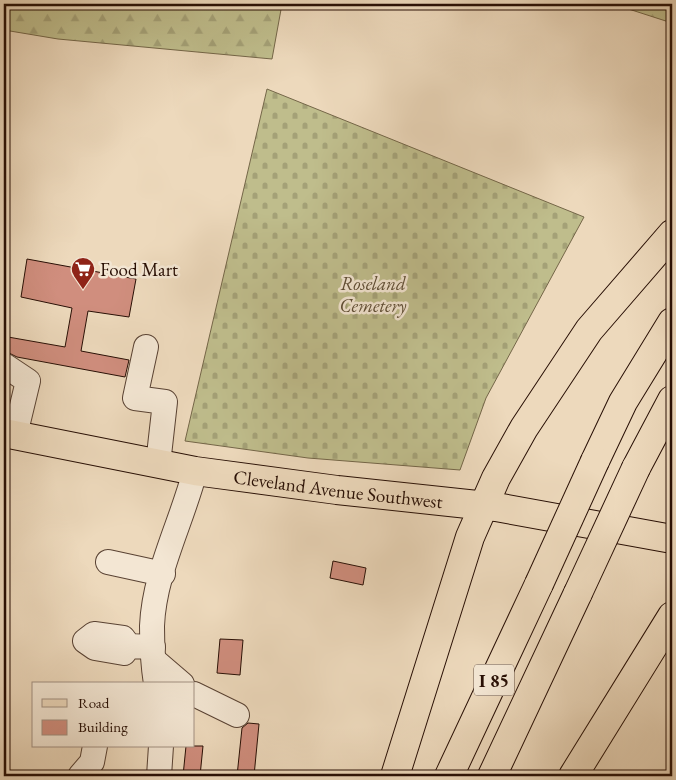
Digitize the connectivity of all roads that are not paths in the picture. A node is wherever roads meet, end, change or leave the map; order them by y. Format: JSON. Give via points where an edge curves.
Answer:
{"nodes":[{"id":1,"x":672,"y":234,"type":"edge"},
{"id":2,"x":672,"y":322,"type":"edge"},
{"id":3,"x":146,"y":347,"type":"dead end"},
{"id":4,"x":4,"y":365,"type":"edge"},
{"id":5,"x":672,"y":400,"type":"edge"},
{"id":6,"x":9,"y":434,"type":"edge"},
{"id":7,"x":158,"y":464,"type":"junction"},
{"id":8,"x":195,"y":471,"type":"junction"},
{"id":9,"x":482,"y":506,"type":"junction"},
{"id":10,"x":672,"y":539,"type":"edge"},
{"id":11,"x":108,"y":562,"type":"dead end"},
{"id":12,"x":163,"y":574,"type":"junction"},
{"id":13,"x":672,"y":616,"type":"edge"},
{"id":14,"x":129,"y":646,"type":"dead end"},
{"id":15,"x":154,"y":654,"type":"junction"},
{"id":16,"x":156,"y":682,"type":"edge"},
{"id":17,"x":180,"y":682,"type":"edge"},
{"id":18,"x":195,"y":694,"type":"edge"},
{"id":19,"x":237,"y":715,"type":"dead end"},
{"id":20,"x":95,"y":748,"type":"edge"},
{"id":21,"x":161,"y":748,"type":"edge"},
{"id":22,"x":80,"y":776,"type":"edge"},
{"id":23,"x":159,"y":776,"type":"edge"},
{"id":24,"x":395,"y":776,"type":"edge"},
{"id":25,"x":449,"y":776,"type":"edge"},
{"id":26,"x":492,"y":776,"type":"edge"},
{"id":27,"x":573,"y":776,"type":"edge"}],
"edges":[{"from":1,"to":9,"type":"main road","via":[[589,330],[524,428]]},
{"from":2,"to":25,"type":"main road","number":"I 85","bridge":true,"via":[[623,402]]},
{"from":3,"to":7,"type":"lane","via":[[135,398],[165,402]]},
{"from":4,"to":6,"type":"lane","via":[[28,381]]},
{"from":5,"to":26,"type":"main road","number":"I 85","bridge":true,"via":[[636,468]]},
{"from":6,"to":7,"type":"main road","name":"Cleveland Avenue Southwest"},
{"from":7,"to":8,"type":"main road","name":"Cleveland Avenue Southwest"},
{"from":8,"to":9,"type":"main road","name":"Cleveland Avenue Southwest"},
{"from":8,"to":12,"type":"lane"},
{"from":9,"to":10,"type":"main road","name":"Cleveland Avenue Southwest"},
{"from":9,"to":24,"type":"main road"},
{"from":11,"to":12,"type":"lane"},
{"from":12,"to":15,"type":"lane","via":[[152,625]]},
{"from":13,"to":27,"type":"main road"},
{"from":14,"to":15,"type":"lane"},
{"from":15,"to":16,"type":"lane"},
{"from":15,"to":17,"type":"lane"},
{"from":18,"to":19,"type":"lane"},
{"from":20,"to":22,"type":"lane","via":[[92,762]]},
{"from":21,"to":23,"type":"lane"}]}
